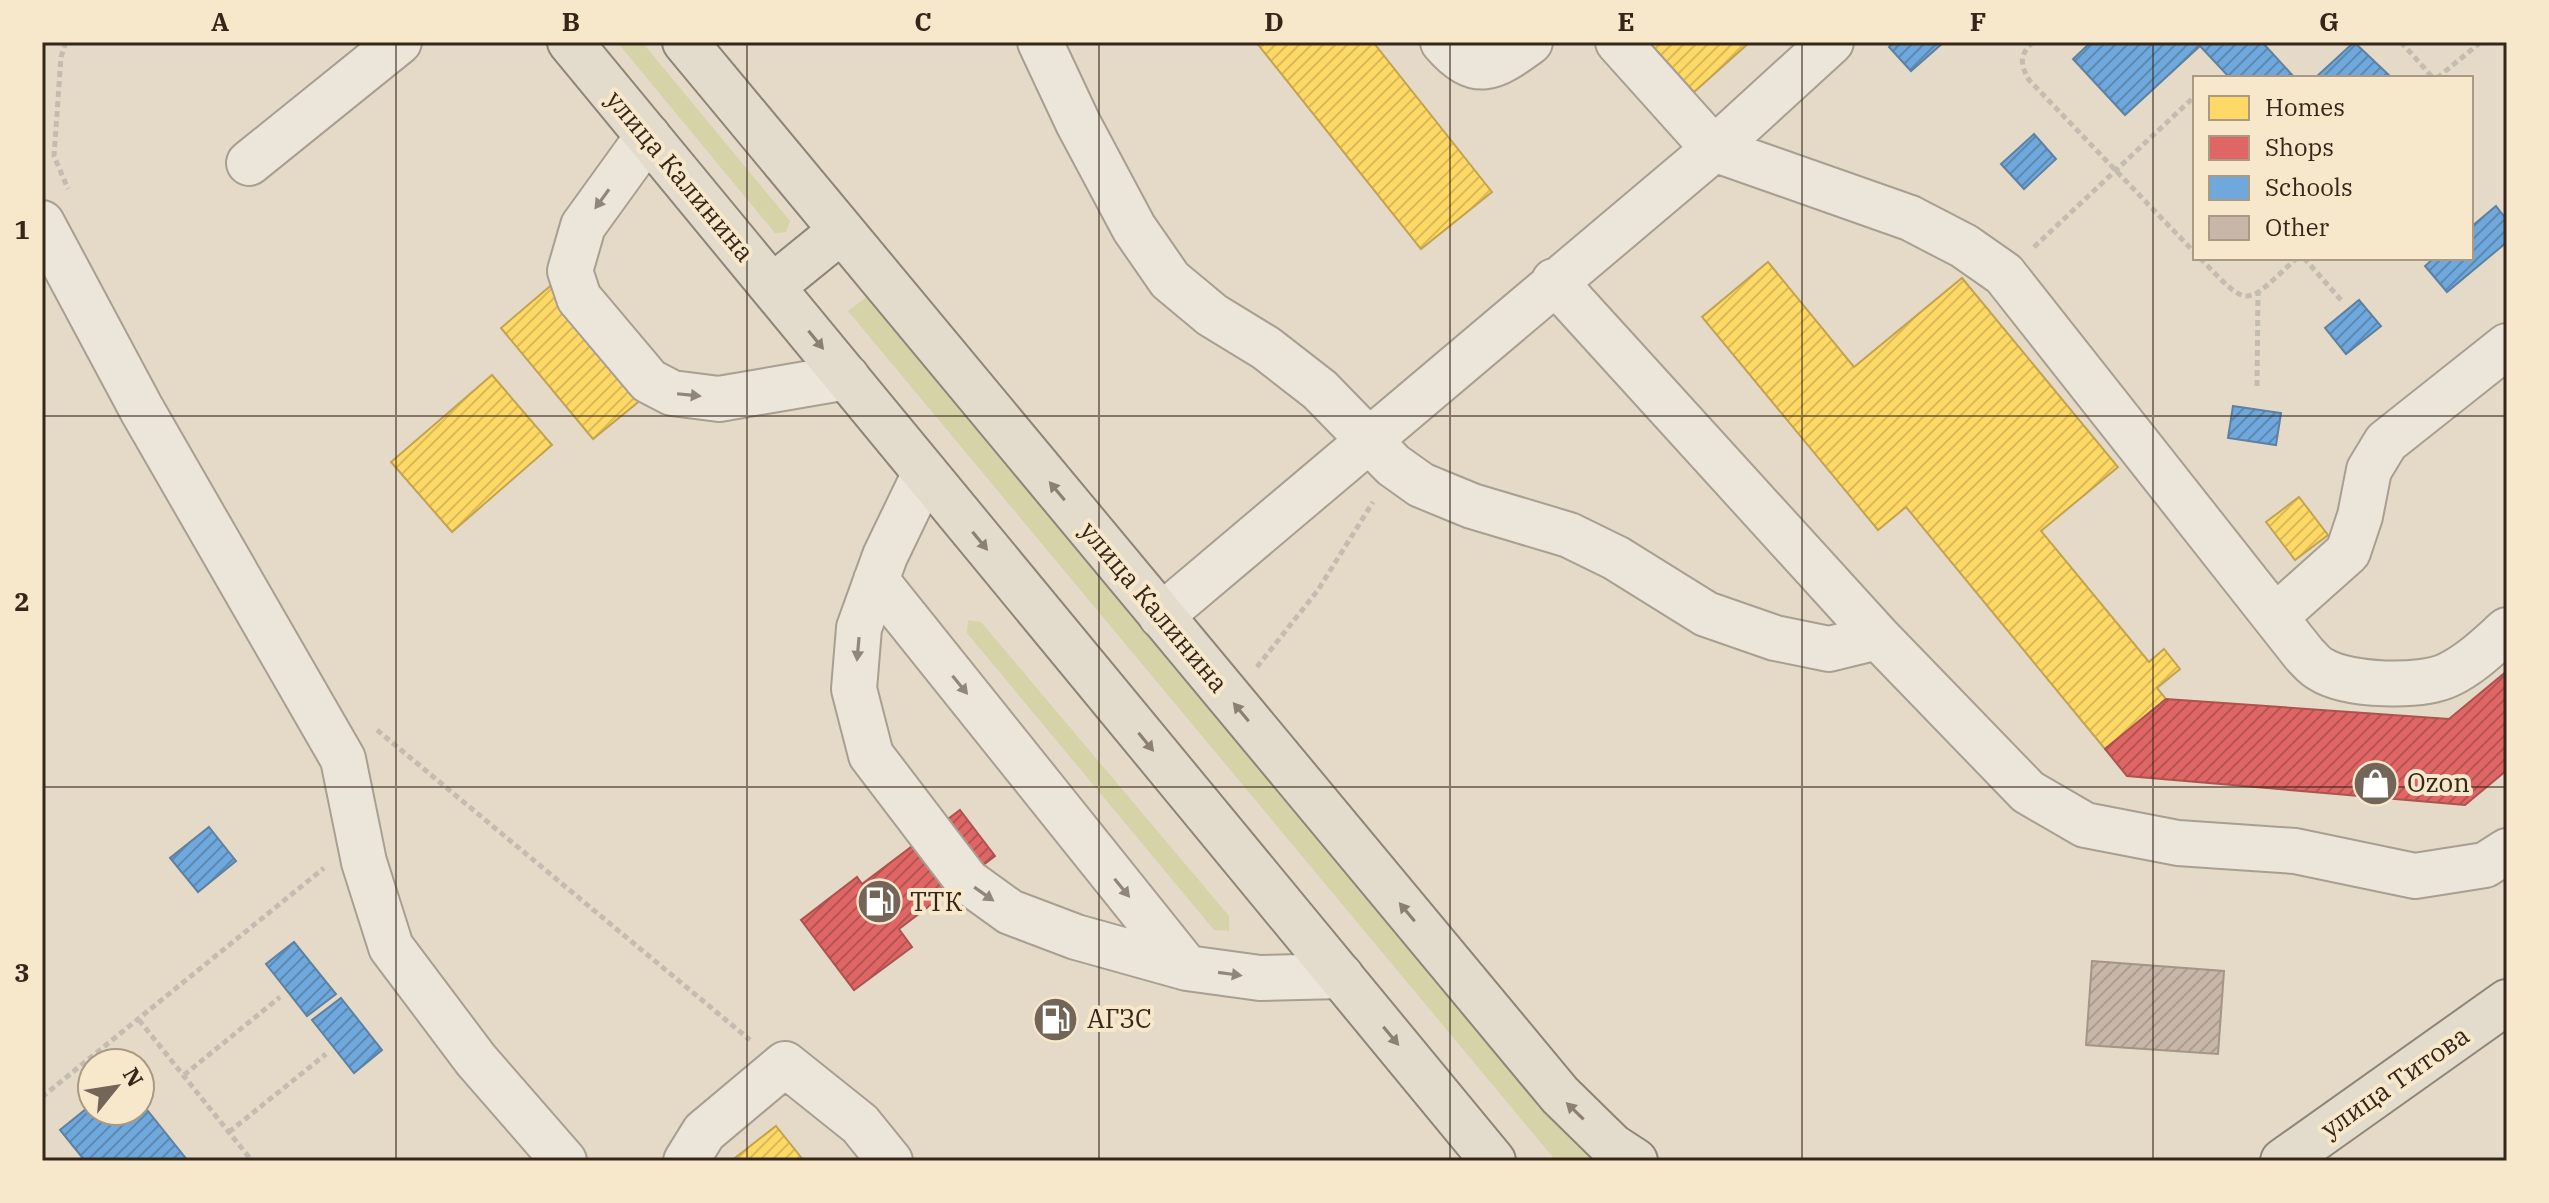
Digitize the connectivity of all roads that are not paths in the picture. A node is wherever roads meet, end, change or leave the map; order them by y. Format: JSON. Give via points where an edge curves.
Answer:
{"nodes":[{"id":1,"x":399,"y":42,"type":"edge"},
{"id":2,"x":570,"y":42,"type":"edge"},
{"id":3,"x":685,"y":42,"type":"edge"},
{"id":4,"x":1040,"y":42,"type":"edge"},
{"id":5,"x":1443,"y":42,"type":"edge"},
{"id":6,"x":1530,"y":42,"type":"edge"},
{"id":7,"x":1618,"y":42,"type":"edge"},
{"id":8,"x":1831,"y":42,"type":"edge"},
{"id":9,"x":648,"y":136,"type":"junction"},
{"id":10,"x":1714,"y":149,"type":"junction"},
{"id":11,"x":249,"y":163,"type":"dead end"},
{"id":12,"x":58,"y":212,"type":"edge"},
{"id":13,"x":841,"y":231,"type":"junction"},
{"id":14,"x":1554,"y":281,"type":"junction"},
{"id":15,"x":772,"y":287,"type":"junction"},
{"id":16,"x":2504,"y":355,"type":"edge"},
{"id":17,"x":847,"y":377,"type":"junction"},
{"id":18,"x":1382,"y":451,"type":"junction"},
{"id":19,"x":925,"y":473,"type":"junction"},
{"id":20,"x":876,"y":580,"type":"junction"},
{"id":21,"x":1161,"y":616,"type":"junction"},
{"id":22,"x":2275,"y":617,"type":"junction"},
{"id":23,"x":2507,"y":630,"type":"edge"},
{"id":24,"x":1878,"y":637,"type":"junction"},
{"id":25,"x":2507,"y":851,"type":"edge"},
{"id":26,"x":1187,"y":968,"type":"junction"},
{"id":27,"x":1341,"y":976,"type":"junction"},
{"id":28,"x":2506,"y":1003,"type":"edge"},
{"id":29,"x":564,"y":1161,"type":"edge"},
{"id":30,"x":686,"y":1161,"type":"edge"},
{"id":31,"x":890,"y":1161,"type":"edge"},
{"id":32,"x":1493,"y":1161,"type":"edge"},
{"id":33,"x":1635,"y":1161,"type":"edge"},
{"id":34,"x":2283,"y":1161,"type":"edge"}],
"edges":[{"from":1,"to":11,"type":"lane"},
{"from":2,"to":9,"type":"main road","name":"улица Калинина"},
{"from":3,"to":13,"type":"main road","name":"улица Калинина"},
{"from":4,"to":18,"type":"lane","via":[[1134,228],[1170,280],[1309,382]]},
{"from":5,"to":6,"type":"lane","via":[[1467,66],[1481,67]]},
{"from":7,"to":10,"type":"lane"},
{"from":8,"to":10,"type":"lane"},
{"from":9,"to":15,"type":"main road","name":"улица Калинина"},
{"from":9,"to":17,"type":"lane","one_way":true,"via":[[583,226],[570,271],[579,298],[649,381],[672,393],[719,399]]},
{"from":10,"to":14,"type":"lane"},
{"from":10,"to":22,"type":"lane","via":[[1910,218],[2004,274]]},
{"from":12,"to":29,"type":"lane","via":[[142,410],[343,759],[359,839],[391,947],[476,1060]]},
{"from":13,"to":15,"type":"main road"},
{"from":21,"to":13,"type":"main road","name":"улица Калинина","one_way":true},
{"from":14,"to":18,"type":"lane"},
{"from":14,"to":24,"type":"lane"},
{"from":15,"to":17,"type":"main road","name":"улица Калинина","one_way":true},
{"from":16,"to":22,"type":"lane","via":[[2386,442],[2369,470],[2348,552]]},
{"from":17,"to":19,"type":"main road","name":"улица Калинина"},
{"from":18,"to":21,"type":"lane"},
{"from":18,"to":24,"type":"lane","via":[[1421,485],[1569,535],[1706,614],[1775,638],[1829,649]]},
{"from":19,"to":20,"type":"lane"},
{"from":19,"to":27,"type":"main road","name":"улица Калинина","one_way":true},
{"from":20,"to":26,"type":"lane","one_way":true},
{"from":20,"to":26,"type":"lane","one_way":true,"via":[[859,628],[854,689],[871,755],[967,881],[1010,912]]},
{"from":33,"to":21,"type":"main road","name":"улица Калинина","one_way":true,"via":[[1560,1095]]},
{"from":22,"to":23,"type":"lane","via":[[2320,670],[2343,679],[2421,684],[2471,662]]},
{"from":24,"to":25,"type":"lane","via":[[2028,792],[2085,825],[2178,843],[2295,851],[2415,876],[2485,865]]},
{"from":26,"to":27,"type":"lane","one_way":true,"via":[[1260,978]]},
{"from":27,"to":32,"type":"main road","name":"улица Калинина","one_way":true},
{"from":28,"to":34,"type":"main road","name":"улица Титова"},
{"from":30,"to":31,"type":"lane","via":[[704,1132],[785,1064],[860,1124]]}]}
